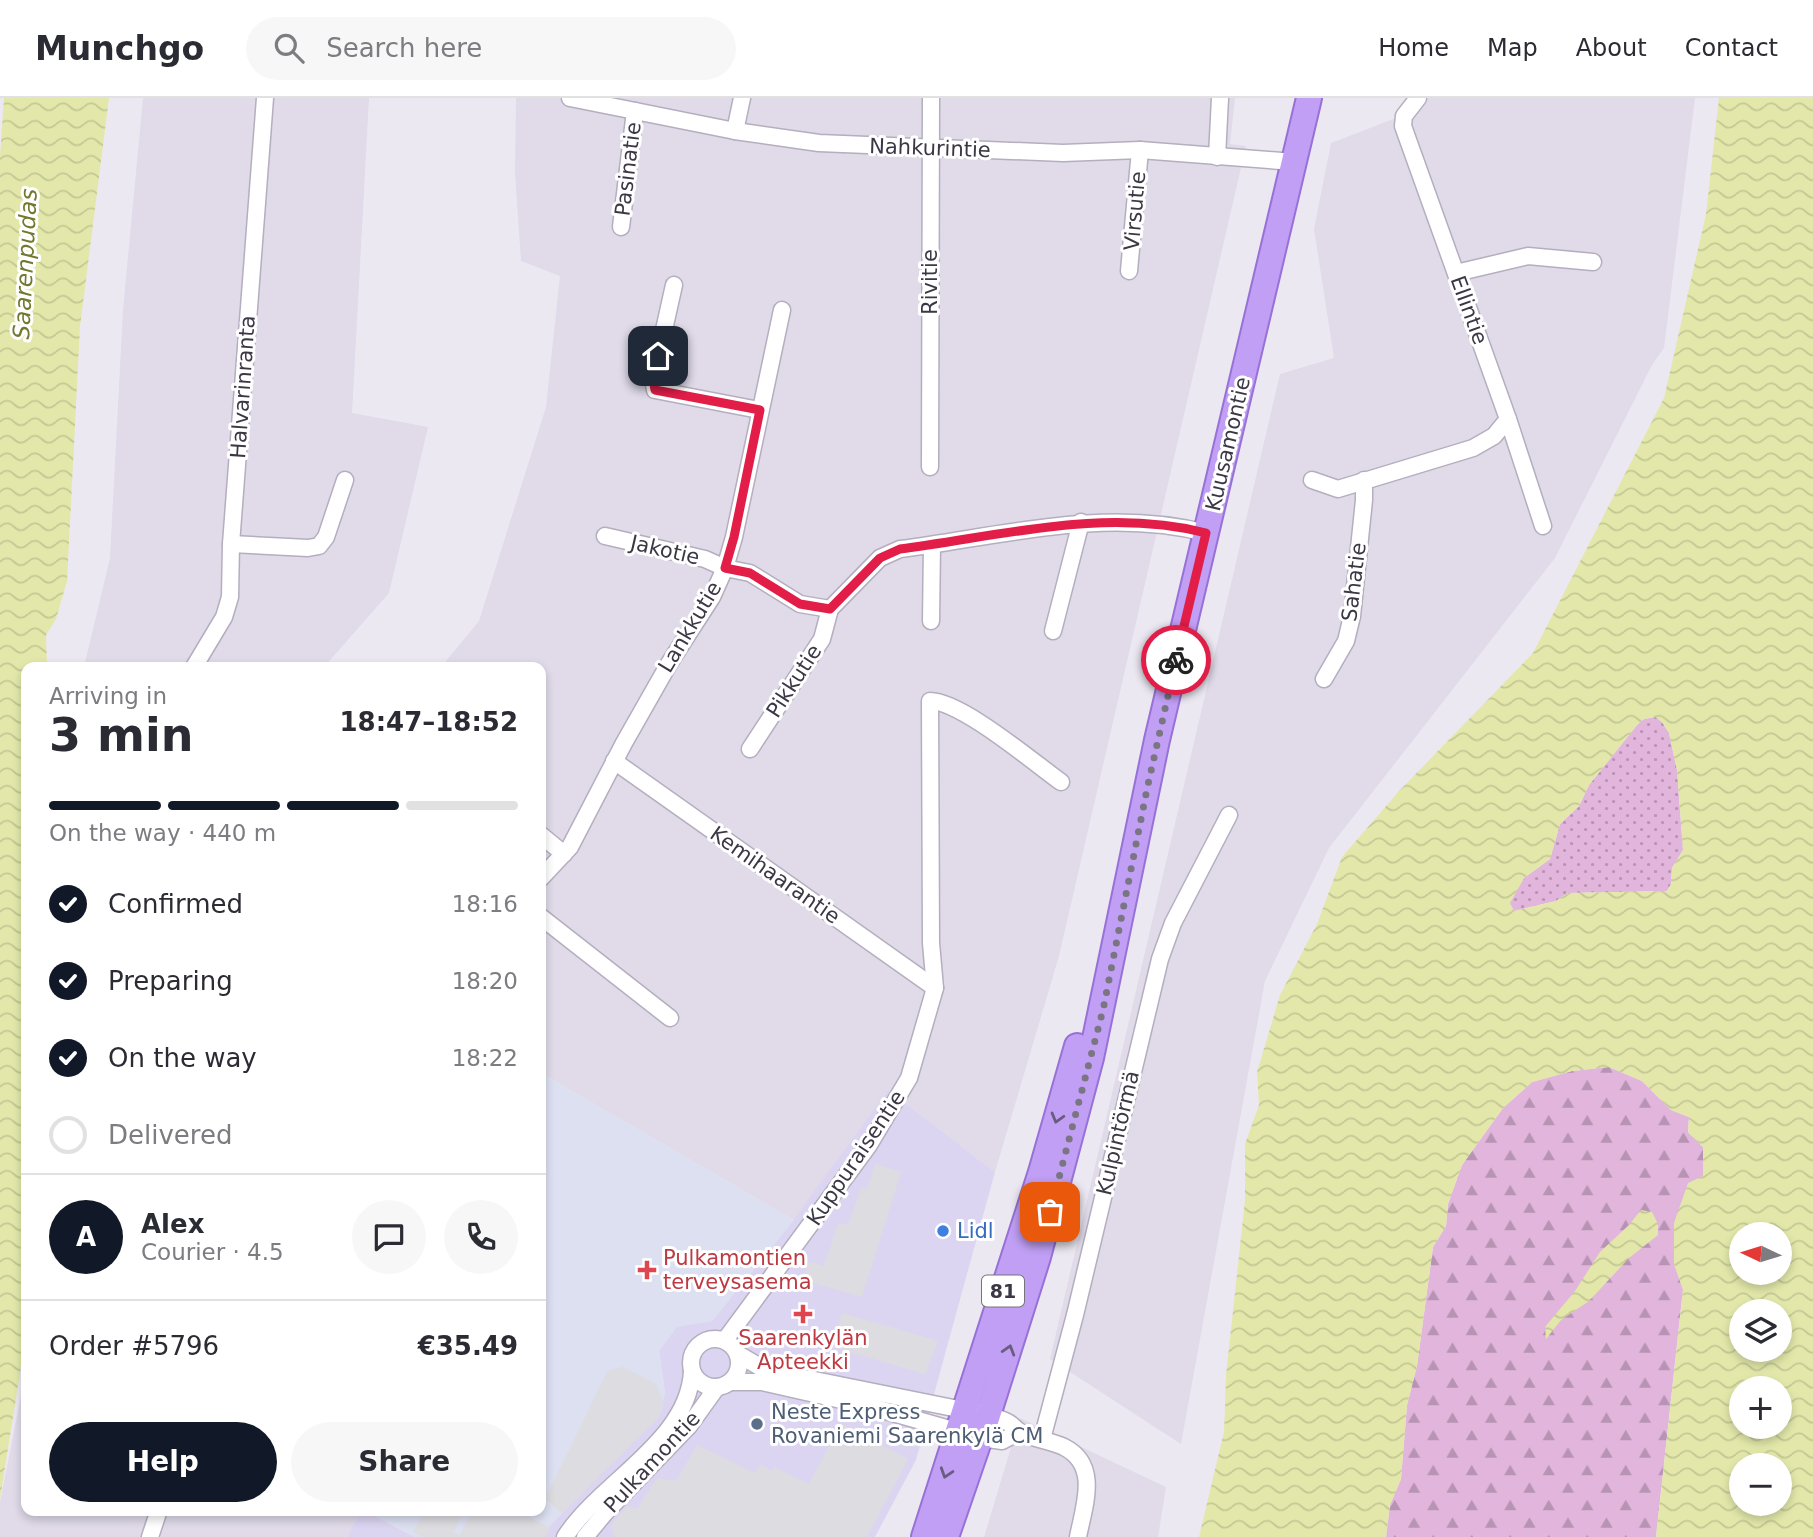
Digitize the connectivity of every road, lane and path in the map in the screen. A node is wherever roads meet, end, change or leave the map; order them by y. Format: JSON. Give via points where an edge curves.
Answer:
{"nodes":[{"id":1,"x":265,"y":98,"type":"edge"},
{"id":2,"x":570,"y":98,"type":"edge"},
{"id":3,"x":742,"y":98,"type":"edge"},
{"id":4,"x":931,"y":98,"type":"edge"},
{"id":5,"x":1220,"y":98,"type":"edge"},
{"id":6,"x":1309,"y":98,"type":"edge"},
{"id":7,"x":1418,"y":98,"type":"edge"},
{"id":8,"x":635,"y":111,"type":"junction"},
{"id":9,"x":735,"y":131,"type":"junction"},
{"id":10,"x":931,"y":149,"type":"junction"},
{"id":11,"x":1140,"y":150,"type":"junction"},
{"id":12,"x":1217,"y":157,"type":"junction"},
{"id":13,"x":1294,"y":162,"type":"junction"},
{"id":14,"x":621,"y":227,"type":"dead end"},
{"id":15,"x":1593,"y":262,"type":"dead end"},
{"id":16,"x":1129,"y":271,"type":"dead end"},
{"id":17,"x":1456,"y":273,"type":"junction"},
{"id":18,"x":674,"y":285,"type":"dead end"},
{"id":19,"x":782,"y":310,"type":"dead end"},
{"id":20,"x":760,"y":410,"type":"junction"},
{"id":21,"x":1508,"y":419,"type":"junction"},
{"id":22,"x":930,"y":467,"type":"dead end"},
{"id":23,"x":345,"y":480,"type":"dead end"},
{"id":24,"x":1312,"y":480,"type":"dead end"},
{"id":25,"x":1364,"y":481,"type":"junction"},
{"id":26,"x":1081,"y":522,"type":"junction"},
{"id":27,"x":1543,"y":526,"type":"dead end"},
{"id":28,"x":1206,"y":533,"type":"junction"},
{"id":29,"x":605,"y":536,"type":"dead end"},
{"id":30,"x":231,"y":544,"type":"junction"},
{"id":31,"x":932,"y":545,"type":"junction"},
{"id":32,"x":725,"y":568,"type":"junction"},
{"id":33,"x":830,"y":609,"type":"junction"},
{"id":34,"x":931,"y":621,"type":"dead end"},
{"id":35,"x":1053,"y":631,"type":"dead end"},
{"id":36,"x":197,"y":662,"type":"edge"},
{"id":37,"x":1325,"y":679,"type":"dead end"},
{"id":38,"x":750,"y":748,"type":"dead end"},
{"id":39,"x":614,"y":761,"type":"junction"},
{"id":40,"x":1061,"y":782,"type":"dead end"},
{"id":41,"x":1229,"y":816,"type":"dead end"},
{"id":42,"x":546,"y":839,"type":"edge"},
{"id":43,"x":564,"y":854,"type":"junction"},
{"id":44,"x":546,"y":873,"type":"edge"},
{"id":45,"x":546,"y":921,"type":"edge"},
{"id":46,"x":935,"y":988,"type":"junction"},
{"id":47,"x":670,"y":1018,"type":"dead end"},
{"id":48,"x":725,"y":1340,"type":"junction"},
{"id":49,"x":738,"y":1354,"type":"junction"},
{"id":50,"x":692,"y":1371,"type":"junction"},
{"id":51,"x":724,"y":1385,"type":"junction"},
{"id":52,"x":973,"y":1423,"type":"junction"},
{"id":53,"x":1019,"y":1432,"type":"junction"},
{"id":54,"x":1042,"y":1439,"type":"junction"},
{"id":55,"x":157,"y":1516,"type":"edge"},
{"id":56,"x":150,"y":1537,"type":"edge"},
{"id":57,"x":565,"y":1537,"type":"edge"},
{"id":58,"x":586,"y":1537,"type":"edge"},
{"id":59,"x":924,"y":1537,"type":"edge"},
{"id":60,"x":946,"y":1537,"type":"edge"},
{"id":61,"x":1078,"y":1537,"type":"edge"}],
"edges":[{"from":1,"to":30,"type":"street","name":"Halvarinranta"},
{"from":2,"to":8,"type":"street","name":"Nahkurintie"},
{"from":3,"to":9,"type":"street"},
{"from":4,"to":10,"type":"street","name":"Rivitie"},
{"from":5,"to":12,"type":"street"},
{"from":6,"to":13,"type":"main road","name":"Kuusamontie","number":"81"},
{"from":7,"to":17,"type":"street","name":"Ellintie","via":[[1404,116],[1403,126]]},
{"from":8,"to":9,"type":"street","name":"Nahkurintie"},
{"from":8,"to":14,"type":"street","name":"Pasinatie"},
{"from":9,"to":10,"type":"street","name":"Nahkurintie","via":[[819,143]]},
{"from":10,"to":11,"type":"street","name":"Nahkurintie"},
{"from":10,"to":22,"type":"street","name":"Rivitie"},
{"from":11,"to":12,"type":"street","name":"Nahkurintie"},
{"from":11,"to":16,"type":"street","name":"Virsutie"},
{"from":12,"to":13,"type":"street","name":"Nahkurintie"},
{"from":13,"to":28,"type":"main road","name":"Kuusamontie","number":"81"},
{"from":15,"to":17,"type":"street","via":[[1528,256]]},
{"from":17,"to":21,"type":"street","name":"Ellintie"},
{"from":18,"to":20,"type":"street","via":[[653,379],[655,390]]},
{"from":19,"to":20,"type":"street"},
{"from":20,"to":32,"type":"street"},
{"from":21,"to":25,"type":"street","via":[[1494,436],[1473,448]]},
{"from":21,"to":27,"type":"street","name":"Ellintie"},
{"from":23,"to":30,"type":"street","via":[[319,546]]},
{"from":24,"to":25,"type":"street","via":[[1338,489]]},
{"from":25,"to":37,"type":"street","name":"Sahatie","via":[[1352,616],[1346,641]]},
{"from":26,"to":28,"type":"street","via":[[1174,525]]},
{"from":26,"to":31,"type":"street"},
{"from":26,"to":35,"type":"street"},
{"from":28,"to":52,"type":"main road","name":"Kuusamontie","number":"81","via":[[1082,1095],[1038,1256]]},
{"from":29,"to":32,"type":"street","name":"Jakotie","via":[[705,559]]},
{"from":30,"to":36,"type":"street","name":"Halvarinranta","via":[[230,597],[224,617]]},
{"from":31,"to":33,"type":"street","via":[[900,549],[880,558]]},
{"from":31,"to":34,"type":"street"},
{"from":32,"to":33,"type":"street","name":"Lankkutie","via":[[750,573],[800,604]]},
{"from":32,"to":39,"type":"street","name":"Lankkutie"},
{"from":33,"to":38,"type":"street","name":"Pikkutie","via":[[822,639]]},
{"from":39,"to":43,"type":"street","name":"Lankkutie"},
{"from":39,"to":46,"type":"street","name":"Kemihaarantie"},
{"from":40,"to":46,"type":"street","name":"Kuppuraisentie","via":[[965,714],[930,701],[930,943]]},
{"from":41,"to":54,"type":"street","name":"Kulpintörmä","via":[[1173,923],[1160,960]]},
{"from":42,"to":43,"type":"street"},
{"from":43,"to":44,"type":"street","name":"Lankkutie"},
{"from":45,"to":47,"type":"street"},
{"from":46,"to":48,"type":"street","name":"Kuppuraisentie","via":[[909,1078],[896,1103]]},
{"from":48,"to":49,"type":"street"},
{"from":48,"to":50,"type":"street","via":[[707,1339],[697,1346],[691,1358]]},
{"from":49,"to":51,"type":"street","via":[[739,1369]]},
{"from":49,"to":52,"type":"street","via":[[765,1370],[891,1397]]},
{"from":50,"to":51,"type":"street","via":[[702,1383]]},
{"from":50,"to":57,"type":"street","name":"Pulkamontie","via":[[685,1404],[669,1428]]},
{"from":51,"to":52,"type":"street","via":[[774,1384],[908,1416]]},
{"from":51,"to":58,"type":"street","name":"Pulkamontie"},
{"from":52,"to":53,"type":"street","via":[[1008,1422]]},
{"from":52,"to":53,"type":"street","via":[[1002,1441]]},
{"from":52,"to":59,"type":"main road","name":"Kuusamontie","number":"81","one_way":true},
{"from":52,"to":60,"type":"main road","name":"Kuusamontie","number":"81"},
{"from":53,"to":54,"type":"street"},
{"from":54,"to":61,"type":"street","via":[[1065,1448],[1084,1466],[1087,1492]]},
{"from":55,"to":56,"type":"street"}]}
